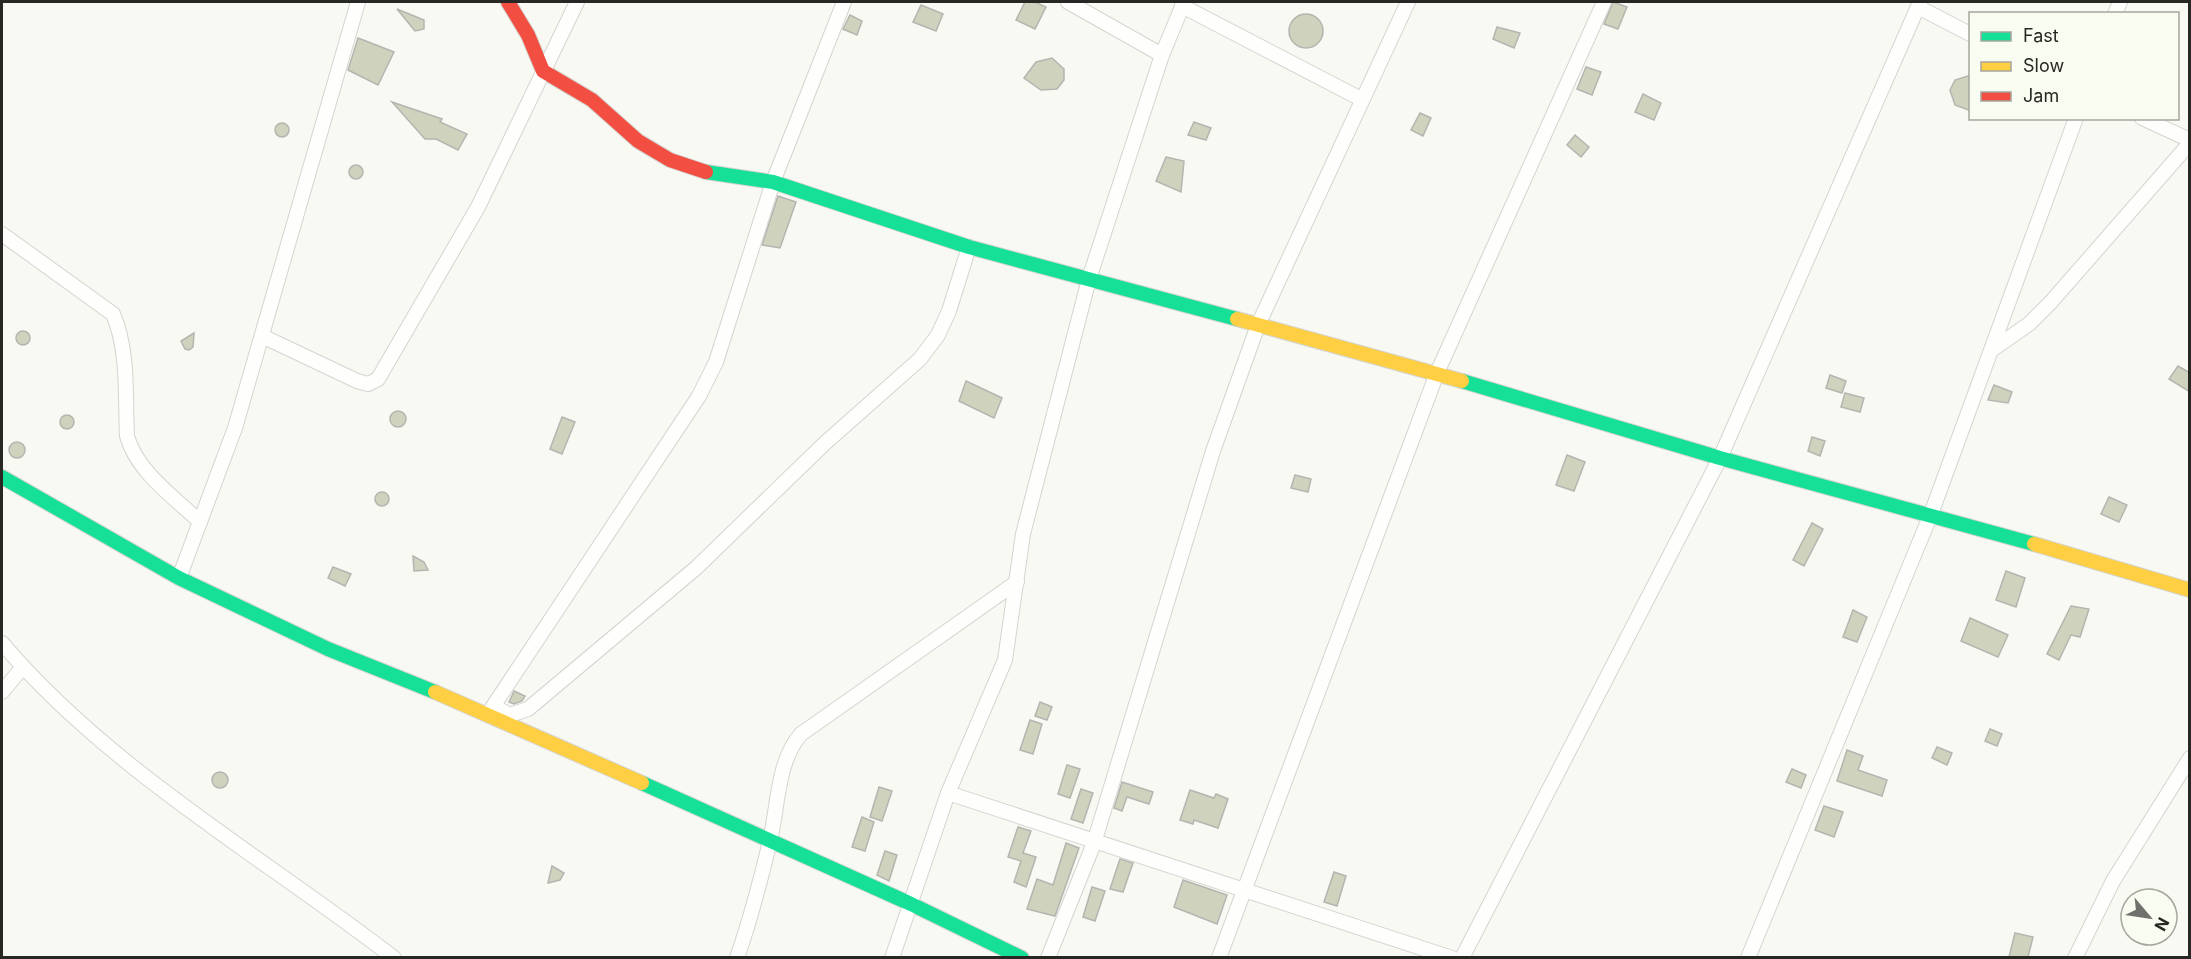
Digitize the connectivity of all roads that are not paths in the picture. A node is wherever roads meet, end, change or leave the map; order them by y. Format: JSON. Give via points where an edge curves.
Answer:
{"nodes":[{"id":1,"x":358,"y":2,"type":"edge"},
{"id":2,"x":508,"y":2,"type":"edge"},
{"id":3,"x":577,"y":2,"type":"edge"},
{"id":4,"x":844,"y":2,"type":"edge"},
{"id":5,"x":1068,"y":2,"type":"edge"},
{"id":6,"x":1408,"y":2,"type":"edge"},
{"id":7,"x":1604,"y":2,"type":"edge"},
{"id":8,"x":1183,"y":4,"type":"edge"},
{"id":9,"x":1919,"y":4,"type":"edge"},
{"id":10,"x":1969,"y":33,"type":"edge"},
{"id":11,"x":1162,"y":55,"type":"junction"},
{"id":12,"x":543,"y":71,"type":"junction"},
{"id":13,"x":1361,"y":99,"type":"junction"},
{"id":14,"x":2075,"y":120,"type":"edge"},
{"id":15,"x":2146,"y":120,"type":"edge"},
{"id":16,"x":2190,"y":142,"type":"edge"},
{"id":17,"x":773,"y":182,"type":"junction"},
{"id":18,"x":2,"y":234,"type":"edge"},
{"id":19,"x":969,"y":247,"type":"junction"},
{"id":20,"x":1089,"y":279,"type":"junction"},
{"id":21,"x":1258,"y":325,"type":"junction"},
{"id":22,"x":262,"y":336,"type":"junction"},
{"id":23,"x":1993,"y":349,"type":"junction"},
{"id":24,"x":1437,"y":372,"type":"junction"},
{"id":25,"x":1720,"y":458,"type":"junction"},
{"id":26,"x":2,"y":477,"type":"edge"},
{"id":27,"x":1931,"y":514,"type":"junction"},
{"id":28,"x":200,"y":522,"type":"junction"},
{"id":29,"x":179,"y":578,"type":"junction"},
{"id":30,"x":1017,"y":582,"type":"junction"},
{"id":31,"x":2190,"y":590,"type":"edge"},
{"id":32,"x":2,"y":643,"type":"edge"},
{"id":33,"x":22,"y":668,"type":"junction"},
{"id":34,"x":2,"y":692,"type":"edge"},
{"id":35,"x":490,"y":710,"type":"junction"},
{"id":36,"x":2190,"y":758,"type":"edge"},
{"id":37,"x":948,"y":793,"type":"junction"},
{"id":38,"x":770,"y":840,"type":"junction"},
{"id":39,"x":1094,"y":843,"type":"junction"},
{"id":40,"x":1245,"y":891,"type":"junction"},
{"id":41,"x":911,"y":904,"type":"junction"},
{"id":42,"x":394,"y":957,"type":"edge"},
{"id":43,"x":737,"y":957,"type":"edge"},
{"id":44,"x":892,"y":957,"type":"edge"},
{"id":45,"x":1022,"y":957,"type":"edge"},
{"id":46,"x":1048,"y":957,"type":"edge"},
{"id":47,"x":1219,"y":957,"type":"edge"},
{"id":48,"x":1452,"y":957,"type":"edge"},
{"id":49,"x":1462,"y":957,"type":"edge"},
{"id":50,"x":1748,"y":957,"type":"edge"},
{"id":51,"x":2075,"y":957,"type":"edge"}],
"edges":[{"from":1,"to":22,"type":"street"},
{"from":2,"to":12,"type":"street"},
{"from":3,"to":12,"type":"street"},
{"from":4,"to":17,"type":"street"},
{"from":5,"to":11,"type":"street"},
{"from":6,"to":13,"type":"street"},
{"from":7,"to":24,"type":"street"},
{"from":8,"to":11,"type":"street"},
{"from":8,"to":13,"type":"street"},
{"from":9,"to":10,"type":"street"},
{"from":9,"to":25,"type":"street"},
{"from":11,"to":20,"type":"street"},
{"from":12,"to":17,"type":"street","via":[[592,100],[638,141],[670,160],[699,171]]},
{"from":12,"to":22,"type":"street","via":[[478,207],[378,379],[368,384],[357,381]]},
{"from":13,"to":21,"type":"street"},
{"from":14,"to":23,"type":"street"},
{"from":15,"to":16,"type":"street"},
{"from":16,"to":23,"type":"street","via":[[2051,302],[2029,324]]},
{"from":17,"to":19,"type":"street"},
{"from":17,"to":35,"type":"street","via":[[716,362],[699,396]]},
{"from":18,"to":28,"type":"street","via":[[114,314],[123,350],[130,448],[138,462]]},
{"from":19,"to":20,"type":"street"},
{"from":19,"to":35,"type":"street","via":[[949,311],[920,359],[824,444],[696,568],[528,709],[510,715]]},
{"from":20,"to":21,"type":"street"},
{"from":20,"to":30,"type":"street","via":[[1034,485]]},
{"from":21,"to":24,"type":"street"},
{"from":21,"to":39,"type":"street","via":[[1213,452]]},
{"from":22,"to":28,"type":"street","via":[[235,428]]},
{"from":23,"to":27,"type":"street"},
{"from":24,"to":25,"type":"street"},
{"from":24,"to":40,"type":"street"},
{"from":25,"to":27,"type":"street"},
{"from":25,"to":49,"type":"street"},
{"from":26,"to":29,"type":"street"},
{"from":27,"to":31,"type":"street"},
{"from":27,"to":50,"type":"street"},
{"from":28,"to":29,"type":"street"},
{"from":29,"to":35,"type":"street","via":[[328,649]]},
{"from":30,"to":37,"type":"street","via":[[1005,660]]},
{"from":30,"to":38,"type":"street","via":[[801,734],[787,757]]},
{"from":32,"to":33,"type":"street"},
{"from":33,"to":34,"type":"street"},
{"from":33,"to":42,"type":"street","via":[[65,712],[136,770]]},
{"from":35,"to":38,"type":"street"},
{"from":36,"to":51,"type":"street","via":[[2113,881]]},
{"from":37,"to":39,"type":"street"},
{"from":37,"to":41,"type":"street"},
{"from":38,"to":41,"type":"street"},
{"from":38,"to":43,"type":"street"},
{"from":39,"to":40,"type":"street"},
{"from":39,"to":46,"type":"street"},
{"from":40,"to":47,"type":"street"},
{"from":40,"to":48,"type":"street"},
{"from":41,"to":44,"type":"street"},
{"from":41,"to":45,"type":"street"}]}
